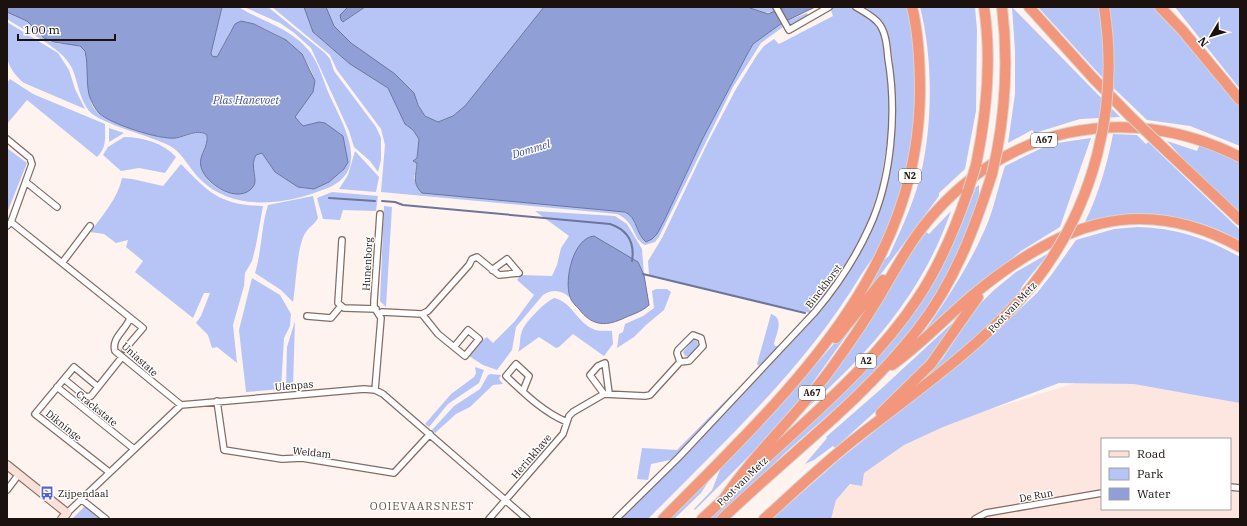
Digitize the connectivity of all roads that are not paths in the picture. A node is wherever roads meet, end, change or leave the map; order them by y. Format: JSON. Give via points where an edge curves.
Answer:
{"nodes":[{"id":1,"x":829,"y":7,"type":"edge"},
{"id":2,"x":856,"y":7,"type":"edge"},
{"id":3,"x":912,"y":7,"type":"edge"},
{"id":4,"x":984,"y":7,"type":"edge"},
{"id":5,"x":1002,"y":7,"type":"edge"},
{"id":6,"x":1030,"y":7,"type":"edge"},
{"id":7,"x":1104,"y":7,"type":"edge"},
{"id":8,"x":1160,"y":7,"type":"edge"},
{"id":9,"x":1167,"y":7,"type":"edge"},
{"id":10,"x":776,"y":8,"type":"edge"},
{"id":11,"x":1183,"y":31,"type":"junction"},
{"id":12,"x":1240,"y":100,"type":"edge"},
{"id":13,"x":7,"y":140,"type":"edge"},
{"id":14,"x":1240,"y":156,"type":"edge"},
{"id":15,"x":26,"y":182,"type":"junction"},
{"id":16,"x":57,"y":207,"type":"dead end"},
{"id":17,"x":380,"y":214,"type":"dead end"},
{"id":18,"x":1240,"y":220,"type":"edge"},
{"id":19,"x":9,"y":224,"type":"edge"},
{"id":20,"x":90,"y":226,"type":"dead end"},
{"id":21,"x":342,"y":240,"type":"dead end"},
{"id":22,"x":1240,"y":246,"type":"edge"},
{"id":23,"x":62,"y":263,"type":"junction"},
{"id":24,"x":894,"y":269,"type":"junction"},
{"id":25,"x":492,"y":270,"type":"dead end"},
{"id":26,"x":994,"y":279,"type":"junction"},
{"id":27,"x":340,"y":306,"type":"junction"},
{"id":28,"x":377,"y":312,"type":"junction"},
{"id":29,"x":422,"y":314,"type":"junction"},
{"id":30,"x":307,"y":316,"type":"dead end"},
{"id":31,"x":130,"y":318,"type":"junction"},
{"id":32,"x":454,"y":347,"type":"junction"},
{"id":33,"x":125,"y":349,"type":"dead end"},
{"id":34,"x":122,"y":357,"type":"junction"},
{"id":35,"x":680,"y":362,"type":"junction"},
{"id":36,"x":880,"y":374,"type":"junction"},
{"id":37,"x":64,"y":379,"type":"junction"},
{"id":38,"x":791,"y":385,"type":"junction"},
{"id":39,"x":98,"y":386,"type":"junction"},
{"id":40,"x":57,"y":387,"type":"junction"},
{"id":41,"x":375,"y":390,"type":"junction"},
{"id":42,"x":523,"y":391,"type":"junction"},
{"id":43,"x":606,"y":393,"type":"junction"},
{"id":44,"x":217,"y":401,"type":"junction"},
{"id":45,"x":181,"y":405,"type":"junction"},
{"id":46,"x":567,"y":422,"type":"junction"},
{"id":47,"x":430,"y":434,"type":"junction"},
{"id":48,"x":858,"y":436,"type":"junction"},
{"id":49,"x":134,"y":449,"type":"junction"},
{"id":50,"x":7,"y":464,"type":"edge"},
{"id":51,"x":109,"y":472,"type":"junction"},
{"id":52,"x":19,"y":474,"type":"junction"},
{"id":53,"x":7,"y":490,"type":"edge"},
{"id":54,"x":1101,"y":493,"type":"edge"},
{"id":55,"x":81,"y":499,"type":"junction"},
{"id":56,"x":506,"y":500,"type":"junction"},
{"id":57,"x":723,"y":500,"type":"junction"},
{"id":58,"x":64,"y":516,"type":"edge"},
{"id":59,"x":106,"y":519,"type":"edge"},
{"id":60,"x":489,"y":519,"type":"edge"},
{"id":61,"x":527,"y":519,"type":"edge"},
{"id":62,"x":616,"y":519,"type":"edge"},
{"id":63,"x":663,"y":519,"type":"edge"},
{"id":64,"x":702,"y":519,"type":"edge"},
{"id":65,"x":722,"y":519,"type":"edge"},
{"id":66,"x":764,"y":519,"type":"edge"},
{"id":67,"x":975,"y":519,"type":"edge"}],
"edges":[{"from":1,"to":10,"type":"street","via":[[788,28]]},
{"from":2,"to":62,"type":"street","name":"Binckhorst","via":[[875,20],[883,33],[890,67],[892,96],[892,132],[883,186],[870,227],[835,289],[815,312],[679,457]]},
{"from":3,"to":38,"type":"highway","number":"N2","via":[[919,56],[920,103],[918,135],[908,188],[888,243],[865,286]]},
{"from":4,"to":57,"type":"highway","name":"Poot van Metz","number":"A2","bridge":true,"via":[[988,90],[983,128],[976,165],[948,246],[919,297],[895,329],[853,375]]},
{"from":5,"to":36,"type":"highway","name":"Poot van Metz","number":"A2","bridge":true,"via":[[1006,50],[1003,118],[992,174],[973,233],[949,281],[918,329]]},
{"from":6,"to":18,"type":"highway","bridge":true,"via":[[1130,116]]},
{"from":7,"to":48,"type":"highway","name":"Poot van Metz","bridge":true,"via":[[1108,46],[1105,120],[1097,160],[1072,225],[1052,259],[1014,308],[982,339]]},
{"from":8,"to":11,"type":"highway"},
{"from":9,"to":11,"type":"highway"},
{"from":11,"to":12,"type":"highway"},
{"from":13,"to":15,"type":"street","via":[[30,158],[32,164]]},
{"from":14,"to":24,"type":"highway","number":"A67","via":[[1202,140],[1155,130],[1093,128],[1053,136],[1012,152],[962,185],[922,229]]},
{"from":15,"to":16,"type":"street"},
{"from":15,"to":19,"type":"street"},
{"from":17,"to":28,"type":"street","name":"Hunenborg","via":[[374,301]]},
{"from":19,"to":23,"type":"street","name":"Uniastate"},
{"from":20,"to":23,"type":"street"},
{"from":21,"to":27,"type":"street","via":[[337,302]]},
{"from":22,"to":26,"type":"highway","number":"A2","via":[[1205,230],[1180,223],[1148,219],[1113,220],[1087,226],[1044,245],[1021,258]]},
{"from":23,"to":31,"type":"street","name":"Uniastate"},
{"from":24,"to":38,"type":"highway","number":"A67","via":[[842,332]]},
{"from":24,"to":57,"type":"highway","number":"A67","via":[[877,301],[824,378],[736,480]]},
{"from":25,"to":29,"type":"street","via":[[478,257],[472,259],[428,311]]},
{"from":26,"to":36,"type":"highway","number":"A2","via":[[912,351]]},
{"from":26,"to":48,"type":"highway","via":[[970,307],[931,364]]},
{"from":27,"to":28,"type":"street"},
{"from":27,"to":30,"type":"street","via":[[331,318]]},
{"from":28,"to":29,"type":"street"},
{"from":28,"to":41,"type":"street","name":"Hunenborg","via":[[381,318]]},
{"from":29,"to":32,"type":"street","via":[[438,334]]},
{"from":31,"to":33,"type":"street","name":"Uniastate","via":[[143,328]]},
{"from":31,"to":34,"type":"street","name":"Uniastate","via":[[113,345]]},
{"from":32,"to":32,"type":"street","via":[[468,330],[479,339],[464,356]]},
{"from":34,"to":39,"type":"street","name":"Crackstate"},
{"from":34,"to":45,"type":"street","name":"Uniastate"},
{"from":35,"to":35,"type":"street","via":[[678,350],[693,335],[701,338],[703,346],[689,361]]},
{"from":35,"to":43,"type":"street","via":[[650,395]]},
{"from":36,"to":65,"type":"highway","name":"Poot van Metz","number":"A2"},
{"from":37,"to":39,"type":"street","name":"Crackstate","via":[[86,397]]},
{"from":37,"to":39,"type":"street","name":"Crackstate","via":[[74,367]]},
{"from":37,"to":40,"type":"street","name":"Crackstate"},
{"from":38,"to":63,"type":"highway","number":"N2","via":[[749,432]]},
{"from":40,"to":49,"type":"street","name":"Crackstate"},
{"from":40,"to":51,"type":"street","name":"Dikninge","via":[[35,414]]},
{"from":41,"to":44,"type":"street","name":"Ulenpas","via":[[364,388]]},
{"from":41,"to":47,"type":"street"},
{"from":42,"to":42,"type":"street","via":[[506,376],[516,364],[529,376]]},
{"from":42,"to":46,"type":"street","via":[[549,412]]},
{"from":43,"to":43,"type":"street","via":[[605,363],[598,366],[590,375]]},
{"from":43,"to":46,"type":"street","name":"Herinkhave","via":[[573,412]]},
{"from":44,"to":45,"type":"street","name":"Ulenpas"},
{"from":44,"to":47,"type":"street","name":"Weldam","via":[[224,450],[282,459],[302,458],[394,473]]},
{"from":45,"to":49,"type":"street"},
{"from":46,"to":56,"type":"street","name":"Herinkhave","via":[[563,434]]},
{"from":47,"to":56,"type":"street"},
{"from":48,"to":66,"type":"highway","name":"Poot van Metz"},
{"from":49,"to":51,"type":"street"},
{"from":50,"to":52,"type":"street"},
{"from":51,"to":55,"type":"street"},
{"from":52,"to":53,"type":"street"},
{"from":52,"to":58,"type":"street"},
{"from":54,"to":67,"type":"street","name":"De Run","via":[[986,513]]},
{"from":55,"to":58,"type":"street"},
{"from":55,"to":59,"type":"street"},
{"from":56,"to":60,"type":"street","name":"Herinkhave"},
{"from":56,"to":61,"type":"street"},
{"from":57,"to":64,"type":"highway","name":"Poot van Metz","number":"A2"}]}
